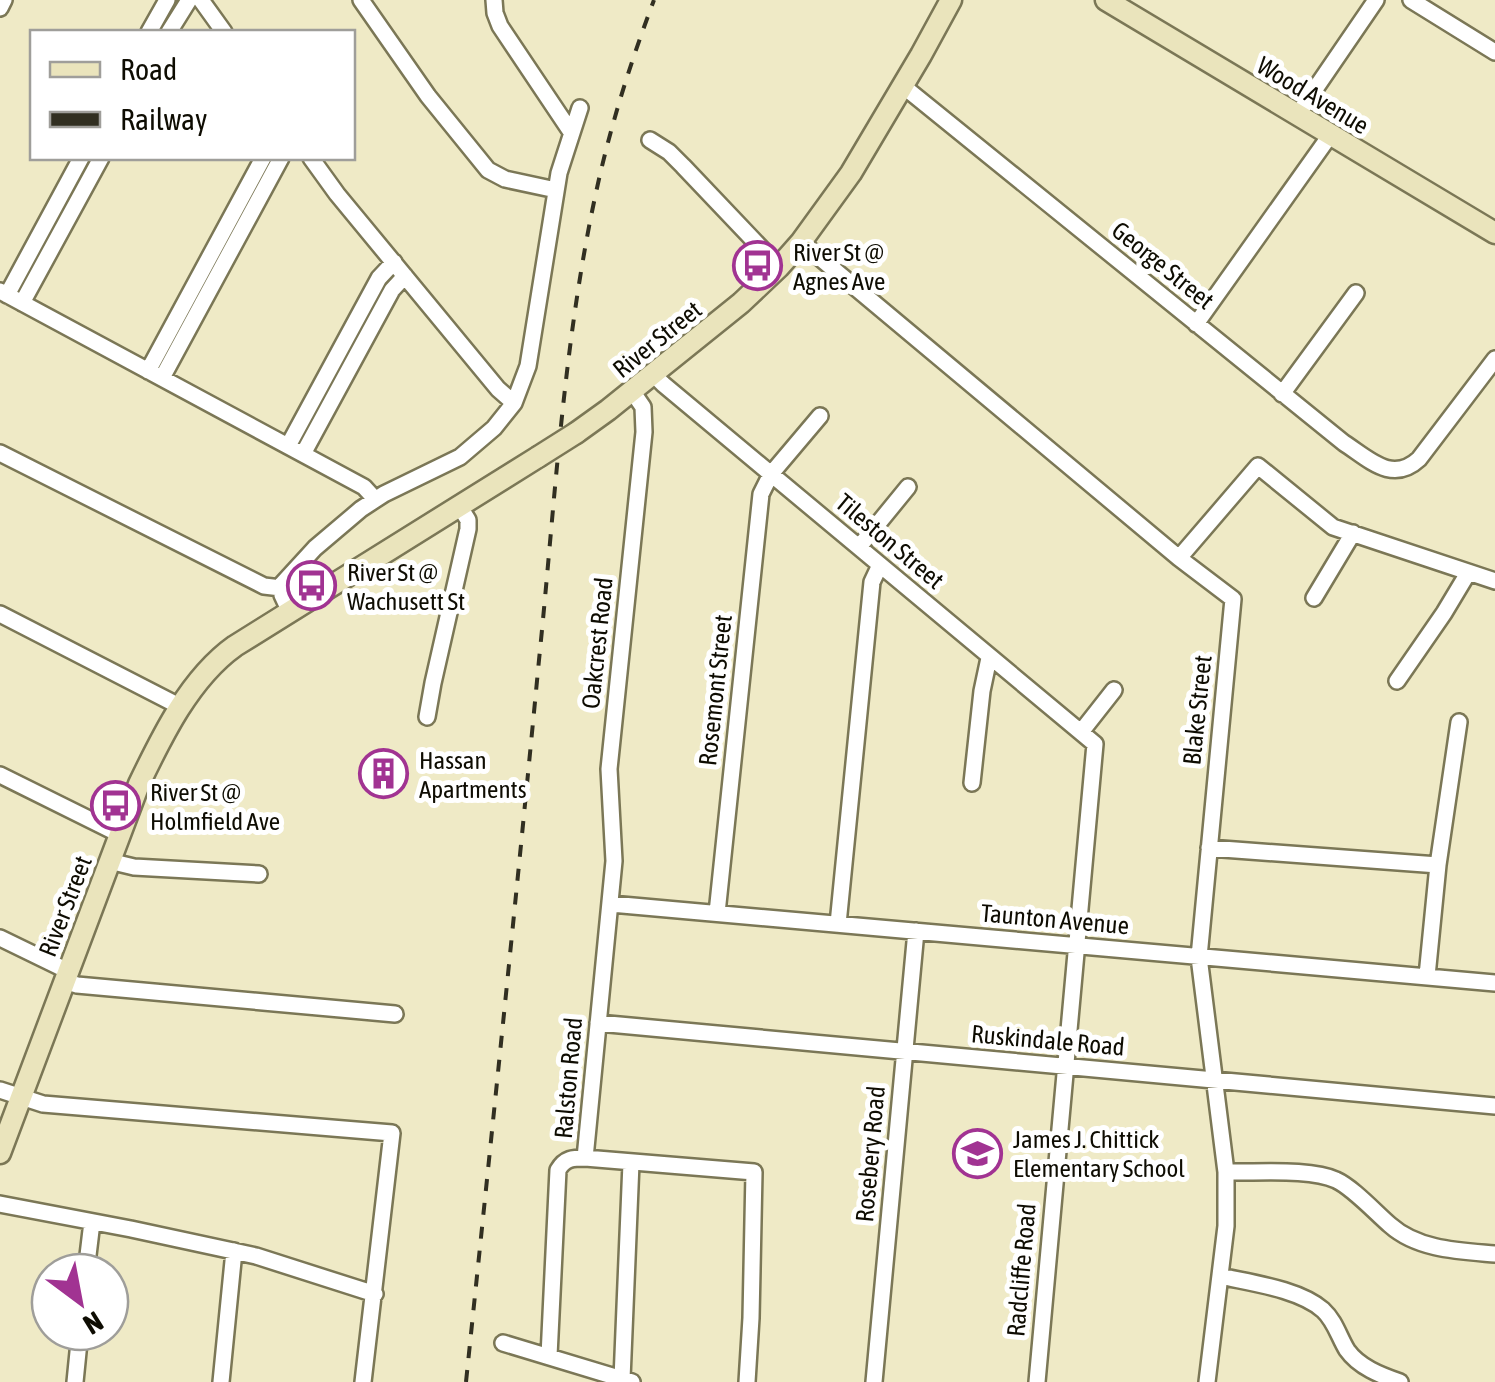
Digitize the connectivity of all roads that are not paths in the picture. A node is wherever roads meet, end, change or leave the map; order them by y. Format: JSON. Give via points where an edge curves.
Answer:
{"nodes":[{"id":1,"x":4,"y":0,"type":"edge"},
{"id":2,"x":167,"y":0,"type":"edge"},
{"id":3,"x":189,"y":0,"type":"edge"},
{"id":4,"x":200,"y":0,"type":"edge"},
{"id":5,"x":361,"y":0,"type":"edge"},
{"id":6,"x":495,"y":0,"type":"edge"},
{"id":7,"x":951,"y":0,"type":"edge"},
{"id":8,"x":1106,"y":0,"type":"edge"},
{"id":9,"x":1376,"y":0,"type":"edge"},
{"id":10,"x":1410,"y":0,"type":"edge"},
{"id":11,"x":0,"y":8,"type":"edge"},
{"id":12,"x":150,"y":30,"type":"edge"},
{"id":13,"x":169,"y":30,"type":"edge"},
{"id":14,"x":222,"y":30,"type":"edge"},
{"id":15,"x":1495,"y":52,"type":"edge"},
{"id":16,"x":903,"y":86,"type":"junction"},
{"id":17,"x":1298,"y":114,"type":"junction"},
{"id":18,"x":1331,"y":134,"type":"junction"},
{"id":19,"x":650,"y":140,"type":"dead end"},
{"id":20,"x":81,"y":160,"type":"edge"},
{"id":21,"x":100,"y":160,"type":"edge"},
{"id":22,"x":262,"y":160,"type":"edge"},
{"id":23,"x":280,"y":160,"type":"edge"},
{"id":24,"x":312,"y":160,"type":"edge"},
{"id":25,"x":556,"y":190,"type":"junction"},
{"id":26,"x":1495,"y":233,"type":"edge"},
{"id":27,"x":801,"y":242,"type":"junction"},
{"id":28,"x":394,"y":262,"type":"junction"},
{"id":29,"x":779,"y":268,"type":"junction"},
{"id":30,"x":405,"y":276,"type":"junction"},
{"id":31,"x":1356,"y":293,"type":"dead end"},
{"id":32,"x":10,"y":297,"type":"edge"},
{"id":33,"x":1196,"y":324,"type":"junction"},
{"id":34,"x":1495,"y":359,"type":"edge"},
{"id":35,"x":654,"y":374,"type":"junction"},
{"id":36,"x":155,"y":375,"type":"junction"},
{"id":37,"x":632,"y":391,"type":"junction"},
{"id":38,"x":1282,"y":394,"type":"junction"},
{"id":39,"x":514,"y":403,"type":"junction"},
{"id":40,"x":820,"y":416,"type":"dead end"},
{"id":41,"x":296,"y":450,"type":"junction"},
{"id":42,"x":0,"y":453,"type":"edge"},
{"id":43,"x":771,"y":474,"type":"junction"},
{"id":44,"x":908,"y":487,"type":"dead end"},
{"id":45,"x":375,"y":500,"type":"junction"},
{"id":46,"x":460,"y":506,"type":"junction"},
{"id":47,"x":1353,"y":533,"type":"junction"},
{"id":48,"x":859,"y":548,"type":"junction"},
{"id":49,"x":1179,"y":558,"type":"junction"},
{"id":50,"x":880,"y":566,"type":"junction"},
{"id":51,"x":1468,"y":573,"type":"junction"},
{"id":52,"x":1495,"y":581,"type":"edge"},
{"id":53,"x":281,"y":588,"type":"junction"},
{"id":54,"x":1314,"y":598,"type":"dead end"},
{"id":55,"x":290,"y":612,"type":"junction"},
{"id":56,"x":0,"y":614,"type":"edge"},
{"id":57,"x":989,"y":658,"type":"junction"},
{"id":58,"x":1398,"y":681,"type":"dead end"},
{"id":59,"x":1114,"y":690,"type":"dead end"},
{"id":60,"x":181,"y":708,"type":"junction"},
{"id":61,"x":428,"y":717,"type":"dead end"},
{"id":62,"x":1459,"y":722,"type":"dead end"},
{"id":63,"x":1081,"y":732,"type":"junction"},
{"id":64,"x":1095,"y":744,"type":"joint"},
{"id":65,"x":0,"y":775,"type":"edge"},
{"id":66,"x":972,"y":783,"type":"dead end"},
{"id":67,"x":120,"y":834,"type":"junction"},
{"id":68,"x":1209,"y":848,"type":"junction"},
{"id":69,"x":109,"y":861,"type":"junction"},
{"id":70,"x":1438,"y":866,"type":"junction"},
{"id":71,"x":259,"y":874,"type":"dead end"},
{"id":72,"x":611,"y":904,"type":"junction"},
{"id":73,"x":717,"y":913,"type":"junction"},
{"id":74,"x":838,"y":924,"type":"junction"},
{"id":75,"x":916,"y":930,"type":"junction"},
{"id":76,"x":0,"y":938,"type":"edge"},
{"id":77,"x":1078,"y":947,"type":"junction"},
{"id":78,"x":1199,"y":957,"type":"junction"},
{"id":79,"x":66,"y":976,"type":"junction"},
{"id":80,"x":1427,"y":976,"type":"junction"},
{"id":81,"x":1495,"y":983,"type":"edge"},
{"id":82,"x":394,"y":1014,"type":"dead end"},
{"id":83,"x":598,"y":1023,"type":"junction"},
{"id":84,"x":905,"y":1052,"type":"junction"},
{"id":85,"x":1067,"y":1066,"type":"junction"},
{"id":86,"x":1214,"y":1080,"type":"junction"},
{"id":87,"x":10,"y":1094,"type":"edge"},
{"id":88,"x":1495,"y":1106,"type":"edge"},
{"id":89,"x":0,"y":1152,"type":"edge"},
{"id":90,"x":585,"y":1158,"type":"junction"},
{"id":91,"x":632,"y":1162,"type":"junction"},
{"id":92,"x":1226,"y":1172,"type":"junction"},
{"id":93,"x":0,"y":1204,"type":"edge"},
{"id":94,"x":92,"y":1222,"type":"junction"},
{"id":95,"x":234,"y":1251,"type":"junction"},
{"id":96,"x":88,"y":1252,"type":"edge"},
{"id":97,"x":1495,"y":1254,"type":"edge"},
{"id":98,"x":1220,"y":1276,"type":"junction"},
{"id":99,"x":374,"y":1294,"type":"junction"},
{"id":100,"x":502,"y":1343,"type":"dead end"},
{"id":101,"x":78,"y":1352,"type":"edge"},
{"id":102,"x":549,"y":1356,"type":"junction"},
{"id":103,"x":568,"y":1362,"type":"junction"},
{"id":104,"x":627,"y":1380,"type":"edge"},
{"id":105,"x":75,"y":1382,"type":"edge"},
{"id":106,"x":220,"y":1382,"type":"edge"},
{"id":107,"x":364,"y":1382,"type":"edge"},
{"id":108,"x":566,"y":1382,"type":"edge"},
{"id":109,"x":747,"y":1382,"type":"edge"},
{"id":110,"x":874,"y":1382,"type":"edge"},
{"id":111,"x":1037,"y":1382,"type":"edge"},
{"id":112,"x":1207,"y":1382,"type":"edge"},
{"id":113,"x":1400,"y":1382,"type":"edge"}],
"edges":[{"from":1,"to":11,"type":"street"},
{"from":2,"to":12,"type":"street"},
{"from":3,"to":13,"type":"street"},
{"from":4,"to":14,"type":"street"},
{"from":5,"to":25,"type":"street","via":[[488,170]]},
{"from":6,"to":25,"type":"street","via":[[500,26],[576,120]]},
{"from":7,"to":16,"type":"main road","name":"River Street"},
{"from":8,"to":17,"type":"main road","name":"Wood Avenue"},
{"from":9,"to":17,"type":"street"},
{"from":10,"to":15,"type":"street"},
{"from":16,"to":27,"type":"main road","name":"River Street"},
{"from":16,"to":33,"type":"street","name":"George Street"},
{"from":17,"to":18,"type":"main road","name":"Wood Avenue"},
{"from":18,"to":26,"type":"main road","name":"Wood Avenue"},
{"from":18,"to":33,"type":"street"},
{"from":19,"to":29,"type":"street"},
{"from":20,"to":32,"type":"street"},
{"from":21,"to":32,"type":"street"},
{"from":22,"to":36,"type":"street"},
{"from":23,"to":36,"type":"street"},
{"from":24,"to":28,"type":"street"},
{"from":25,"to":39,"type":"street","via":[[528,366]]},
{"from":27,"to":29,"type":"main road","name":"River Street"},
{"from":27,"to":49,"type":"street","name":"Blake Street"},
{"from":28,"to":30,"type":"street"},
{"from":28,"to":41,"type":"street","via":[[379,278]]},
{"from":29,"to":35,"type":"main road","name":"River Street"},
{"from":30,"to":39,"type":"street"},
{"from":30,"to":41,"type":"street"},
{"from":31,"to":38,"type":"street"},
{"from":32,"to":36,"type":"street"},
{"from":33,"to":38,"type":"street","name":"George Street"},
{"from":34,"to":38,"type":"street","name":"George Street","via":[[1430,446],[1399,472],[1344,443]]},
{"from":35,"to":37,"type":"main road","name":"River Street"},
{"from":35,"to":43,"type":"street","name":"Tileston Street"},
{"from":36,"to":41,"type":"street"},
{"from":37,"to":46,"type":"main road","name":"River Street","bridge":true},
{"from":37,"to":72,"type":"street","name":"Oakcrest Road","via":[[643,407],[644,432],[609,770]]},
{"from":39,"to":45,"type":"street","via":[[468,451]]},
{"from":40,"to":43,"type":"street"},
{"from":41,"to":45,"type":"street","via":[[364,487]]},
{"from":42,"to":53,"type":"street","via":[[264,586]]},
{"from":43,"to":48,"type":"street","name":"Tileston Street"},
{"from":43,"to":73,"type":"street","name":"Rosemont Street","via":[[760,501]]},
{"from":44,"to":48,"type":"street"},
{"from":45,"to":53,"type":"street","via":[[315,548]]},
{"from":46,"to":55,"type":"main road","name":"River Street"},
{"from":46,"to":61,"type":"street","via":[[468,529]]},
{"from":47,"to":49,"type":"street","via":[[1333,527],[1258,466]]},
{"from":47,"to":51,"type":"street"},
{"from":47,"to":54,"type":"street"},
{"from":48,"to":50,"type":"street","name":"Tileston Street"},
{"from":49,"to":68,"type":"street","name":"Blake Street","via":[[1233,599]]},
{"from":50,"to":57,"type":"street","name":"Tileston Street"},
{"from":50,"to":74,"type":"street","via":[[872,582]]},
{"from":51,"to":52,"type":"street"},
{"from":51,"to":58,"type":"street"},
{"from":53,"to":55,"type":"street"},
{"from":55,"to":60,"type":"main road","name":"River Street","via":[[226,653]]},
{"from":56,"to":60,"type":"street"},
{"from":57,"to":63,"type":"street","name":"Tileston Street"},
{"from":57,"to":66,"type":"street"},
{"from":59,"to":63,"type":"street"},
{"from":60,"to":67,"type":"main road","name":"River Street"},
{"from":62,"to":70,"type":"street"},
{"from":63,"to":64,"type":"street","name":"Tileston Street"},
{"from":64,"to":77,"type":"street","name":"Radcliffe Road"},
{"from":65,"to":67,"type":"street"},
{"from":67,"to":69,"type":"main road","name":"River Street"},
{"from":68,"to":70,"type":"street"},
{"from":68,"to":78,"type":"street","name":"Blake Street"},
{"from":69,"to":71,"type":"street"},
{"from":69,"to":79,"type":"main road","name":"River Street"},
{"from":70,"to":80,"type":"street"},
{"from":72,"to":73,"type":"street","name":"Taunton Avenue"},
{"from":72,"to":83,"type":"street","name":"Ralston Road"},
{"from":73,"to":74,"type":"street","name":"Taunton Avenue"},
{"from":74,"to":75,"type":"street","name":"Taunton Avenue"},
{"from":75,"to":77,"type":"street","name":"Taunton Avenue"},
{"from":75,"to":84,"type":"street","name":"Rosebery Road"},
{"from":76,"to":79,"type":"street"},
{"from":77,"to":78,"type":"street","name":"Taunton Avenue"},
{"from":77,"to":85,"type":"street","name":"Radcliffe Road"},
{"from":78,"to":80,"type":"street","name":"Taunton Avenue"},
{"from":78,"to":86,"type":"street","name":"Blake Street"},
{"from":79,"to":82,"type":"street","via":[[77,984]]},
{"from":79,"to":87,"type":"main road","name":"River Street"},
{"from":80,"to":81,"type":"street","name":"Taunton Avenue"},
{"from":83,"to":84,"type":"street","name":"Ruskindale Road"},
{"from":83,"to":90,"type":"street","name":"Ralston Road"},
{"from":84,"to":85,"type":"street","name":"Ruskindale Road"},
{"from":84,"to":110,"type":"street","name":"Rosebery Road"},
{"from":85,"to":86,"type":"street","name":"Ruskindale Road"},
{"from":85,"to":111,"type":"street","name":"Radcliffe Road"},
{"from":86,"to":88,"type":"street","name":"Ruskindale Road"},
{"from":86,"to":92,"type":"street","name":"Blake Street"},
{"from":87,"to":89,"type":"main road","name":"River Street"},
{"from":87,"to":99,"type":"street","via":[[43,1104],[392,1133]]},
{"from":90,"to":91,"type":"street"},
{"from":90,"to":102,"type":"street","name":"Ralston Road","via":[[567,1159],[558,1170]]},
{"from":91,"to":104,"type":"street"},
{"from":91,"to":109,"type":"street","via":[[754,1172]]},
{"from":92,"to":97,"type":"street","via":[[1338,1180],[1417,1241]]},
{"from":92,"to":98,"type":"street","name":"Blake Street"},
{"from":93,"to":94,"type":"street"},
{"from":94,"to":95,"type":"street"},
{"from":94,"to":96,"type":"street"},
{"from":95,"to":99,"type":"street"},
{"from":95,"to":106,"type":"street"},
{"from":98,"to":112,"type":"street","name":"Blake Street"},
{"from":98,"to":113,"type":"street","via":[[1304,1298],[1323,1310],[1361,1365]]},
{"from":99,"to":107,"type":"street"},
{"from":100,"to":102,"type":"street"},
{"from":101,"to":105,"type":"street"},
{"from":102,"to":103,"type":"street"},
{"from":103,"to":104,"type":"street"},
{"from":103,"to":108,"type":"street"}]}
